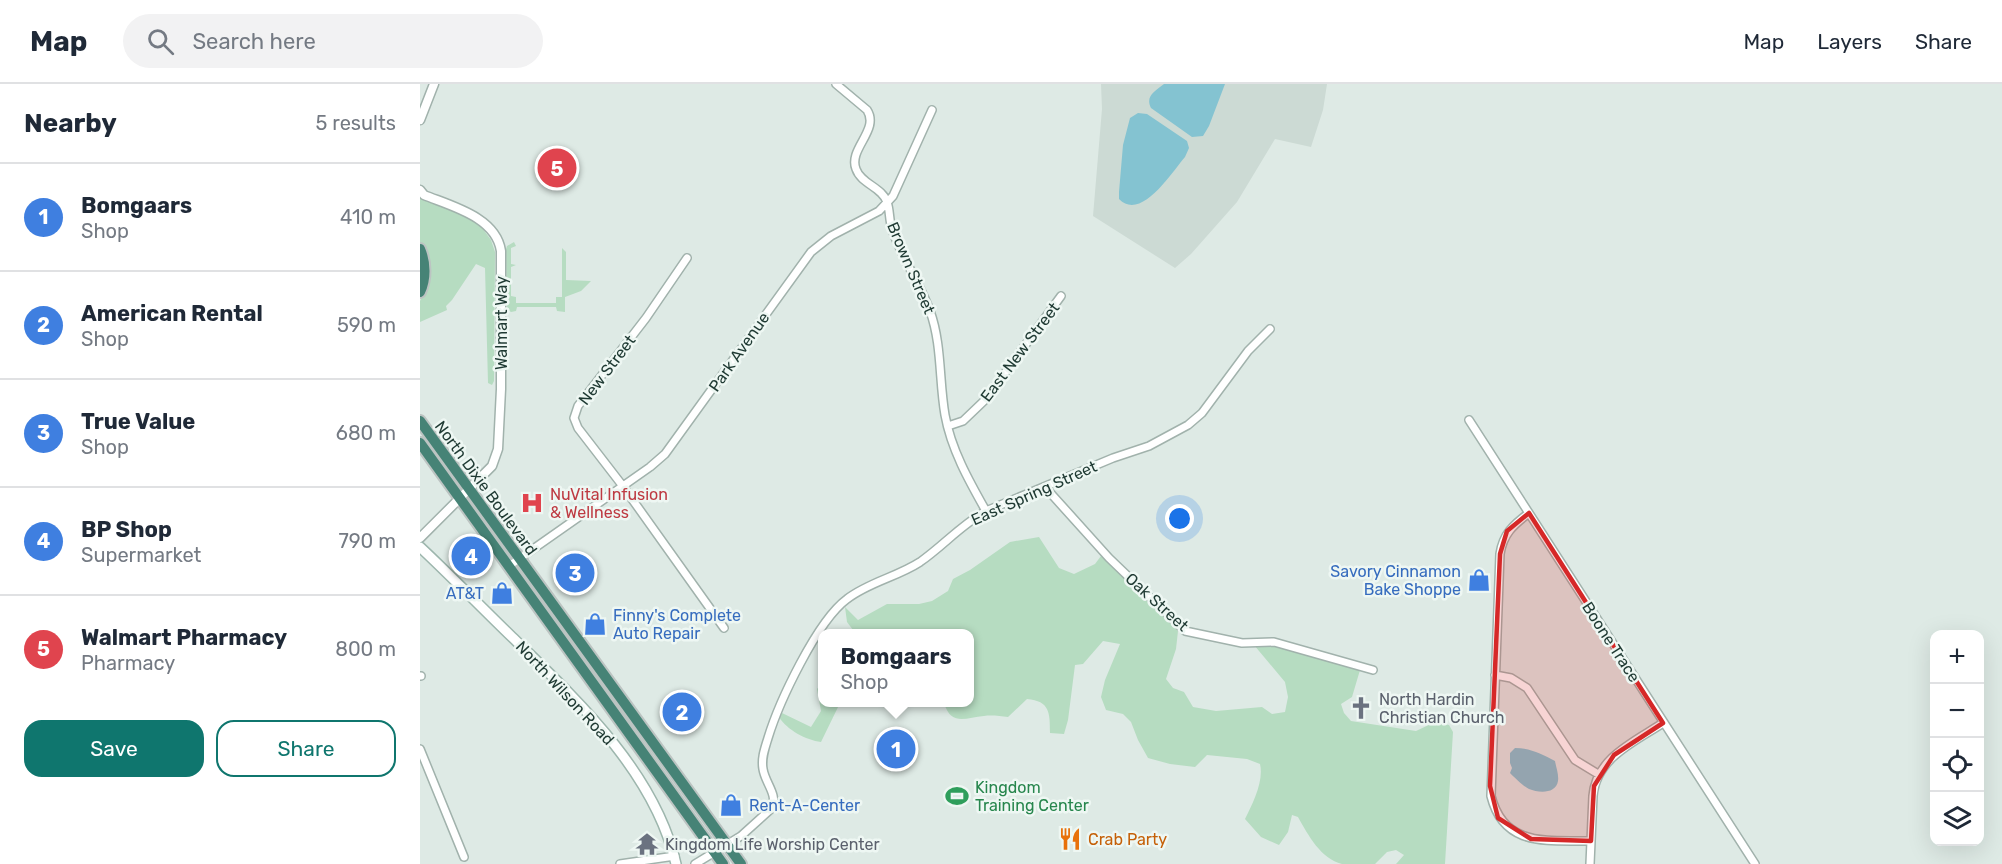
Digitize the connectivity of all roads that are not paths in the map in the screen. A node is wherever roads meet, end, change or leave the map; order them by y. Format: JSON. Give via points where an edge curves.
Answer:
{"nodes":[{"id":1,"x":434,"y":84,"type":"edge"},
{"id":2,"x":836,"y":84,"type":"edge"},
{"id":3,"x":932,"y":110,"type":"dead end"},
{"id":4,"x":420,"y":120,"type":"edge"},
{"id":5,"x":420,"y":190,"type":"edge"},
{"id":6,"x":887,"y":203,"type":"junction"},
{"id":7,"x":420,"y":249,"type":"edge"},
{"id":8,"x":687,"y":258,"type":"dead end"},
{"id":9,"x":420,"y":292,"type":"edge"},
{"id":10,"x":1061,"y":297,"type":"dead end"},
{"id":11,"x":1270,"y":329,"type":"dead end"},
{"id":12,"x":1468,"y":420,"type":"dead end"},
{"id":13,"x":420,"y":421,"type":"edge"},
{"id":14,"x":948,"y":426,"type":"junction"},
{"id":15,"x":420,"y":442,"type":"edge"},
{"id":16,"x":622,"y":485,"type":"junction"},
{"id":17,"x":1045,"y":487,"type":"junction"},
{"id":18,"x":468,"y":489,"type":"junction"},
{"id":19,"x":460,"y":498,"type":"junction"},
{"id":20,"x":986,"y":511,"type":"junction"},
{"id":21,"x":1529,"y":513,"type":"junction"},
{"id":22,"x":420,"y":538,"type":"edge"},
{"id":23,"x":420,"y":547,"type":"edge"},
{"id":24,"x":518,"y":558,"type":"junction"},
{"id":25,"x":509,"y":566,"type":"junction"},
{"id":26,"x":724,"y":628,"type":"dead end"},
{"id":27,"x":822,"y":629,"type":"edge"},
{"id":28,"x":818,"y":634,"type":"edge"},
{"id":29,"x":1373,"y":670,"type":"dead end"},
{"id":30,"x":1495,"y":675,"type":"junction"},
{"id":31,"x":1663,"y":723,"type":"junction"},
{"id":32,"x":420,"y":748,"type":"edge"},
{"id":33,"x":1598,"y":774,"type":"junction"},
{"id":34,"x":1591,"y":841,"type":"junction"},
{"id":35,"x":727,"y":845,"type":"junction"},
{"id":36,"x":715,"y":853,"type":"junction"},
{"id":37,"x":464,"y":856,"type":"dead end"},
{"id":38,"x":676,"y":860,"type":"edge"},
{"id":39,"x":620,"y":864,"type":"edge"},
{"id":40,"x":695,"y":864,"type":"edge"},
{"id":41,"x":723,"y":864,"type":"edge"},
{"id":42,"x":741,"y":864,"type":"edge"},
{"id":43,"x":1590,"y":864,"type":"edge"},
{"id":44,"x":1755,"y":864,"type":"edge"}],
"edges":[{"from":1,"to":4,"type":"street"},
{"from":2,"to":6,"type":"street","name":"Brown Street","via":[[870,114],[869,127],[855,155],[855,167]]},
{"from":3,"to":6,"type":"street","name":"Park Avenue"},
{"from":5,"to":18,"type":"street","name":"Walmart Way","via":[[480,220],[500,246],[498,449],[492,466]]},
{"from":6,"to":14,"type":"street","name":"Brown Street","via":[[892,229],[935,327]]},
{"from":6,"to":16,"type":"street","name":"Park Avenue","via":[[879,212],[831,236],[811,252],[666,454]]},
{"from":7,"to":9,"type":"highway","via":[[424,276]]},
{"from":8,"to":16,"type":"street","name":"New Street","via":[[575,412],[578,428]]},
{"from":10,"to":14,"type":"street","name":"East New Street","via":[[986,399],[969,417]]},
{"from":11,"to":17,"type":"street","name":"East Spring Street","via":[[1188,425],[1149,446]]},
{"from":12,"to":21,"type":"street","name":"Boone Trace"},
{"from":13,"to":18,"type":"highway","name":"North Dixie Boulevard"},
{"from":14,"to":20,"type":"street","name":"Brown Street","via":[[955,450]]},
{"from":15,"to":19,"type":"highway","name":"North Dixie Boulevard"},
{"from":16,"to":24,"type":"street","name":"Park Avenue"},
{"from":16,"to":26,"type":"street","name":"New Street"},
{"from":17,"to":20,"type":"street","name":"East Spring Street"},
{"from":17,"to":29,"type":"street","name":"Oak Street","via":[[1109,558],[1185,632],[1242,643],[1274,642]]},
{"from":18,"to":19,"type":"street","name":"Walmart Way"},
{"from":18,"to":24,"type":"highway","name":"North Dixie Boulevard"},
{"from":19,"to":22,"type":"street","name":"Walmart Way"},
{"from":19,"to":25,"type":"highway","name":"North Dixie Boulevard"},
{"from":20,"to":27,"type":"street","name":"East Spring Street","via":[[922,561],[847,598]]},
{"from":21,"to":30,"type":"street","via":[[1513,525],[1502,542]]},
{"from":21,"to":31,"type":"street","name":"Boone Trace"},
{"from":23,"to":38,"type":"main road","name":"North Wilson Road","via":[[603,731],[648,794]]},
{"from":24,"to":25,"type":"street","name":"Park Avenue"},
{"from":24,"to":35,"type":"highway","name":"North Dixie Boulevard"},
{"from":25,"to":36,"type":"highway","name":"North Dixie Boulevard"},
{"from":28,"to":35,"type":"street","name":"East Spring Street","via":[[792,678],[764,753],[763,771],[774,805]]},
{"from":30,"to":33,"type":"street","via":[[1511,678],[1527,688],[1575,760]]},
{"from":30,"to":34,"type":"street","via":[[1490,786],[1498,818],[1519,836],[1531,839]]},
{"from":31,"to":33,"type":"street","via":[[1614,755]]},
{"from":31,"to":44,"type":"street","name":"Boone Trace"},
{"from":32,"to":37,"type":"street"},
{"from":33,"to":34,"type":"street"},
{"from":34,"to":43,"type":"street"},
{"from":35,"to":36,"type":"street"},
{"from":35,"to":42,"type":"highway","name":"North Dixie Boulevard"},
{"from":36,"to":40,"type":"street"},
{"from":36,"to":41,"type":"highway","name":"North Dixie Boulevard"},
{"from":38,"to":39,"type":"street"}]}
